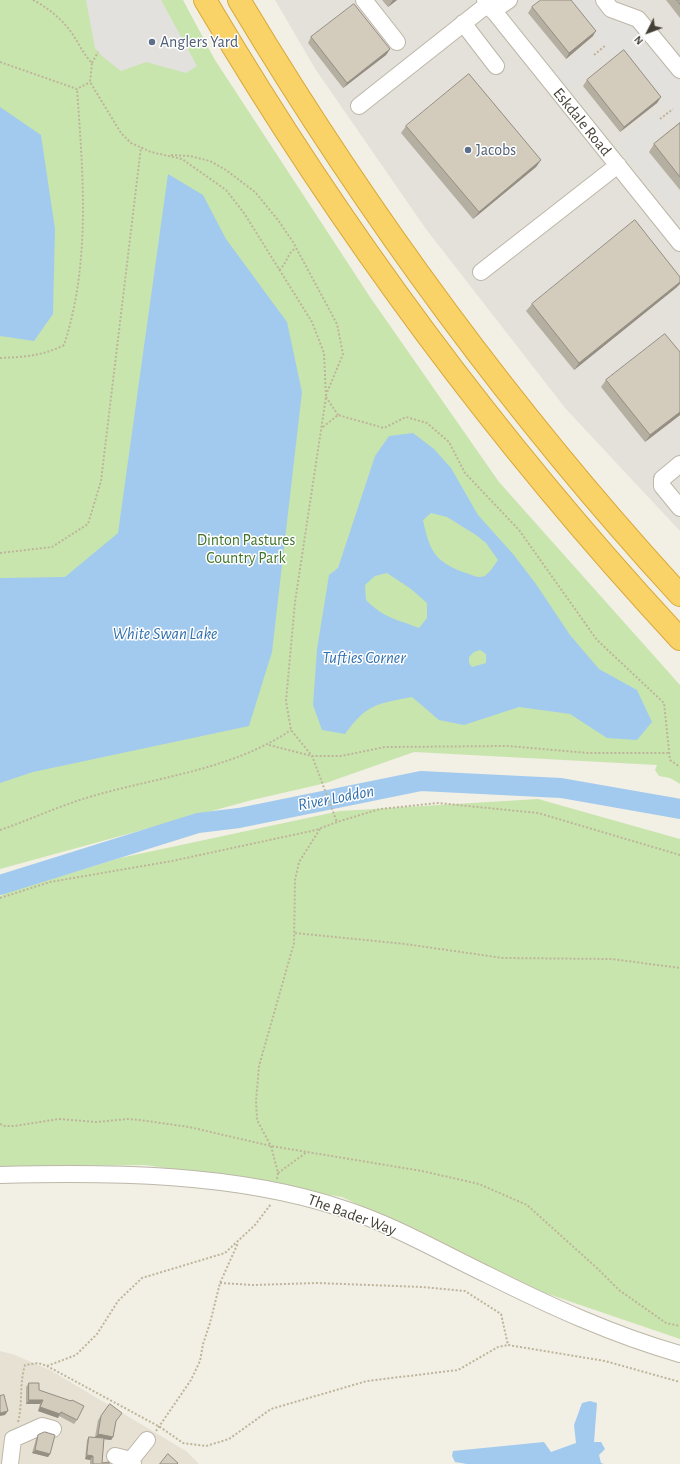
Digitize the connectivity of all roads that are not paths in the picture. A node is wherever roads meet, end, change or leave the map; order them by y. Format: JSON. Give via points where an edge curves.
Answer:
{"nodes":[{"id":1,"x":205,"y":0,"type":"edge"},
{"id":2,"x":239,"y":0,"type":"edge"},
{"id":3,"x":364,"y":0,"type":"edge"},
{"id":4,"x":509,"y":0,"type":"edge"},
{"id":5,"x":604,"y":0,"type":"edge"},
{"id":6,"x":489,"y":5,"type":"edge"},
{"id":7,"x":463,"y":23,"type":"junction"},
{"id":8,"x":397,"y":42,"type":"dead end"},
{"id":9,"x":496,"y":66,"type":"dead end"},
{"id":10,"x":680,"y":70,"type":"edge"},
{"id":11,"x":359,"y":106,"type":"dead end"},
{"id":12,"x":618,"y":165,"type":"junction"},
{"id":13,"x":677,"y":233,"type":"edge"},
{"id":14,"x":481,"y":272,"type":"dead end"},
{"id":15,"x":679,"y":466,"type":"edge"},
{"id":16,"x":680,"y":508,"type":"edge"},
{"id":17,"x":680,"y":595,"type":"edge"},
{"id":18,"x":680,"y":639,"type":"edge"},
{"id":19,"x":0,"y":1175,"type":"edge"},
{"id":20,"x":680,"y":1354,"type":"edge"},
{"id":21,"x":53,"y":1429,"type":"dead end"},
{"id":22,"x":7,"y":1437,"type":"edge"},
{"id":23,"x":147,"y":1440,"type":"dead end"},
{"id":24,"x":114,"y":1456,"type":"dead end"},
{"id":25,"x":132,"y":1462,"type":"edge"},
{"id":26,"x":10,"y":1464,"type":"edge"}],
"edges":[{"from":1,"to":18,"type":"highway","via":[[314,174],[428,335],[549,489]]},
{"from":2,"to":17,"type":"highway","via":[[334,150],[459,328],[552,447]]},
{"from":3,"to":8,"type":"street"},
{"from":4,"to":6,"type":"street"},
{"from":5,"to":10,"type":"street","via":[[611,9],[638,19]]},
{"from":6,"to":7,"type":"street"},
{"from":6,"to":12,"type":"street","name":"Eskdale Road"},
{"from":7,"to":9,"type":"street"},
{"from":7,"to":11,"type":"street"},
{"from":12,"to":13,"type":"street","name":"Eskdale Road"},
{"from":12,"to":14,"type":"street"},
{"from":15,"to":16,"type":"street","via":[[662,478],[662,486]]},
{"from":19,"to":20,"type":"street","name":"The Bader Way","via":[[126,1175],[276,1190],[350,1211],[409,1236],[589,1322],[641,1343]]},
{"from":21,"to":22,"type":"street","via":[[42,1426]]},
{"from":22,"to":26,"type":"street"},
{"from":23,"to":25,"type":"street"},
{"from":24,"to":25,"type":"street"}]}
